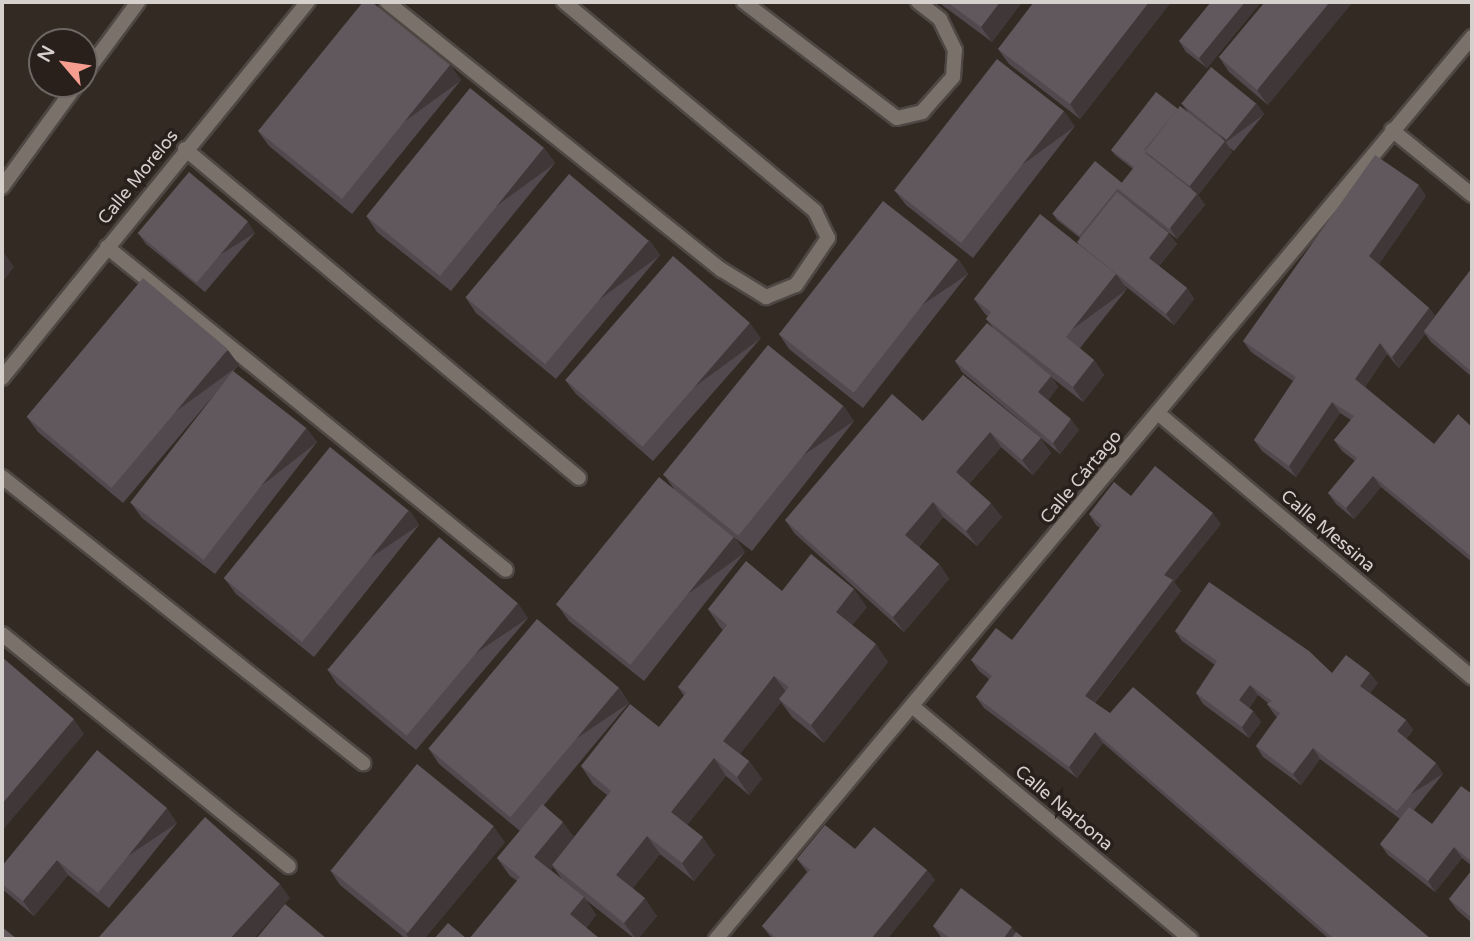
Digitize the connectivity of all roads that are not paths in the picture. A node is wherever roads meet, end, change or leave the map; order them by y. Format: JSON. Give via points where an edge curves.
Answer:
{"nodes":[{"id":1,"x":138,"y":2,"type":"edge"},
{"id":2,"x":308,"y":2,"type":"edge"},
{"id":3,"x":387,"y":2,"type":"edge"},
{"id":4,"x":564,"y":2,"type":"edge"},
{"id":5,"x":744,"y":2,"type":"edge"},
{"id":6,"x":918,"y":2,"type":"edge"},
{"id":7,"x":1472,"y":37,"type":"edge"},
{"id":8,"x":98,"y":56,"type":"edge"},
{"id":9,"x":68,"y":98,"type":"edge"},
{"id":10,"x":1392,"y":130,"type":"junction"},
{"id":11,"x":185,"y":149,"type":"junction"},
{"id":12,"x":2,"y":187,"type":"edge"},
{"id":13,"x":1472,"y":195,"type":"edge"},
{"id":14,"x":107,"y":247,"type":"junction"},
{"id":15,"x":2,"y":378,"type":"edge"},
{"id":16,"x":1159,"y":414,"type":"junction"},
{"id":17,"x":2,"y":477,"type":"edge"},
{"id":18,"x":579,"y":478,"type":"dead end"},
{"id":19,"x":506,"y":570,"type":"dead end"},
{"id":20,"x":2,"y":634,"type":"edge"},
{"id":21,"x":1472,"y":678,"type":"edge"},
{"id":22,"x":912,"y":705,"type":"junction"},
{"id":23,"x":363,"y":762,"type":"dead end"},
{"id":24,"x":289,"y":866,"type":"dead end"},
{"id":25,"x":716,"y":939,"type":"edge"},
{"id":26,"x":1191,"y":939,"type":"edge"}],
"edges":[{"from":1,"to":8,"type":"street"},
{"from":2,"to":11,"type":"street","name":"Calle Morelos"},
{"from":3,"to":4,"type":"street","via":[[722,270],[766,297],[796,285],[828,238],[815,211]]},
{"from":5,"to":6,"type":"street","via":[[897,118],[922,112],[953,77],[955,50],[940,19]]},
{"from":7,"to":10,"type":"street","name":"Calle Cártago"},
{"from":9,"to":12,"type":"street"},
{"from":10,"to":13,"type":"street"},
{"from":10,"to":16,"type":"street","name":"Calle Cártago"},
{"from":11,"to":14,"type":"street","name":"Calle Morelos"},
{"from":11,"to":18,"type":"street"},
{"from":14,"to":15,"type":"street","name":"Calle Morelos"},
{"from":14,"to":19,"type":"street"},
{"from":16,"to":21,"type":"street","name":"Calle Messina"},
{"from":16,"to":22,"type":"street","name":"Calle Cártago"},
{"from":17,"to":23,"type":"street"},
{"from":20,"to":24,"type":"street"},
{"from":22,"to":25,"type":"street","name":"Calle Cártago"},
{"from":22,"to":26,"type":"street","name":"Calle Narbona"}]}
